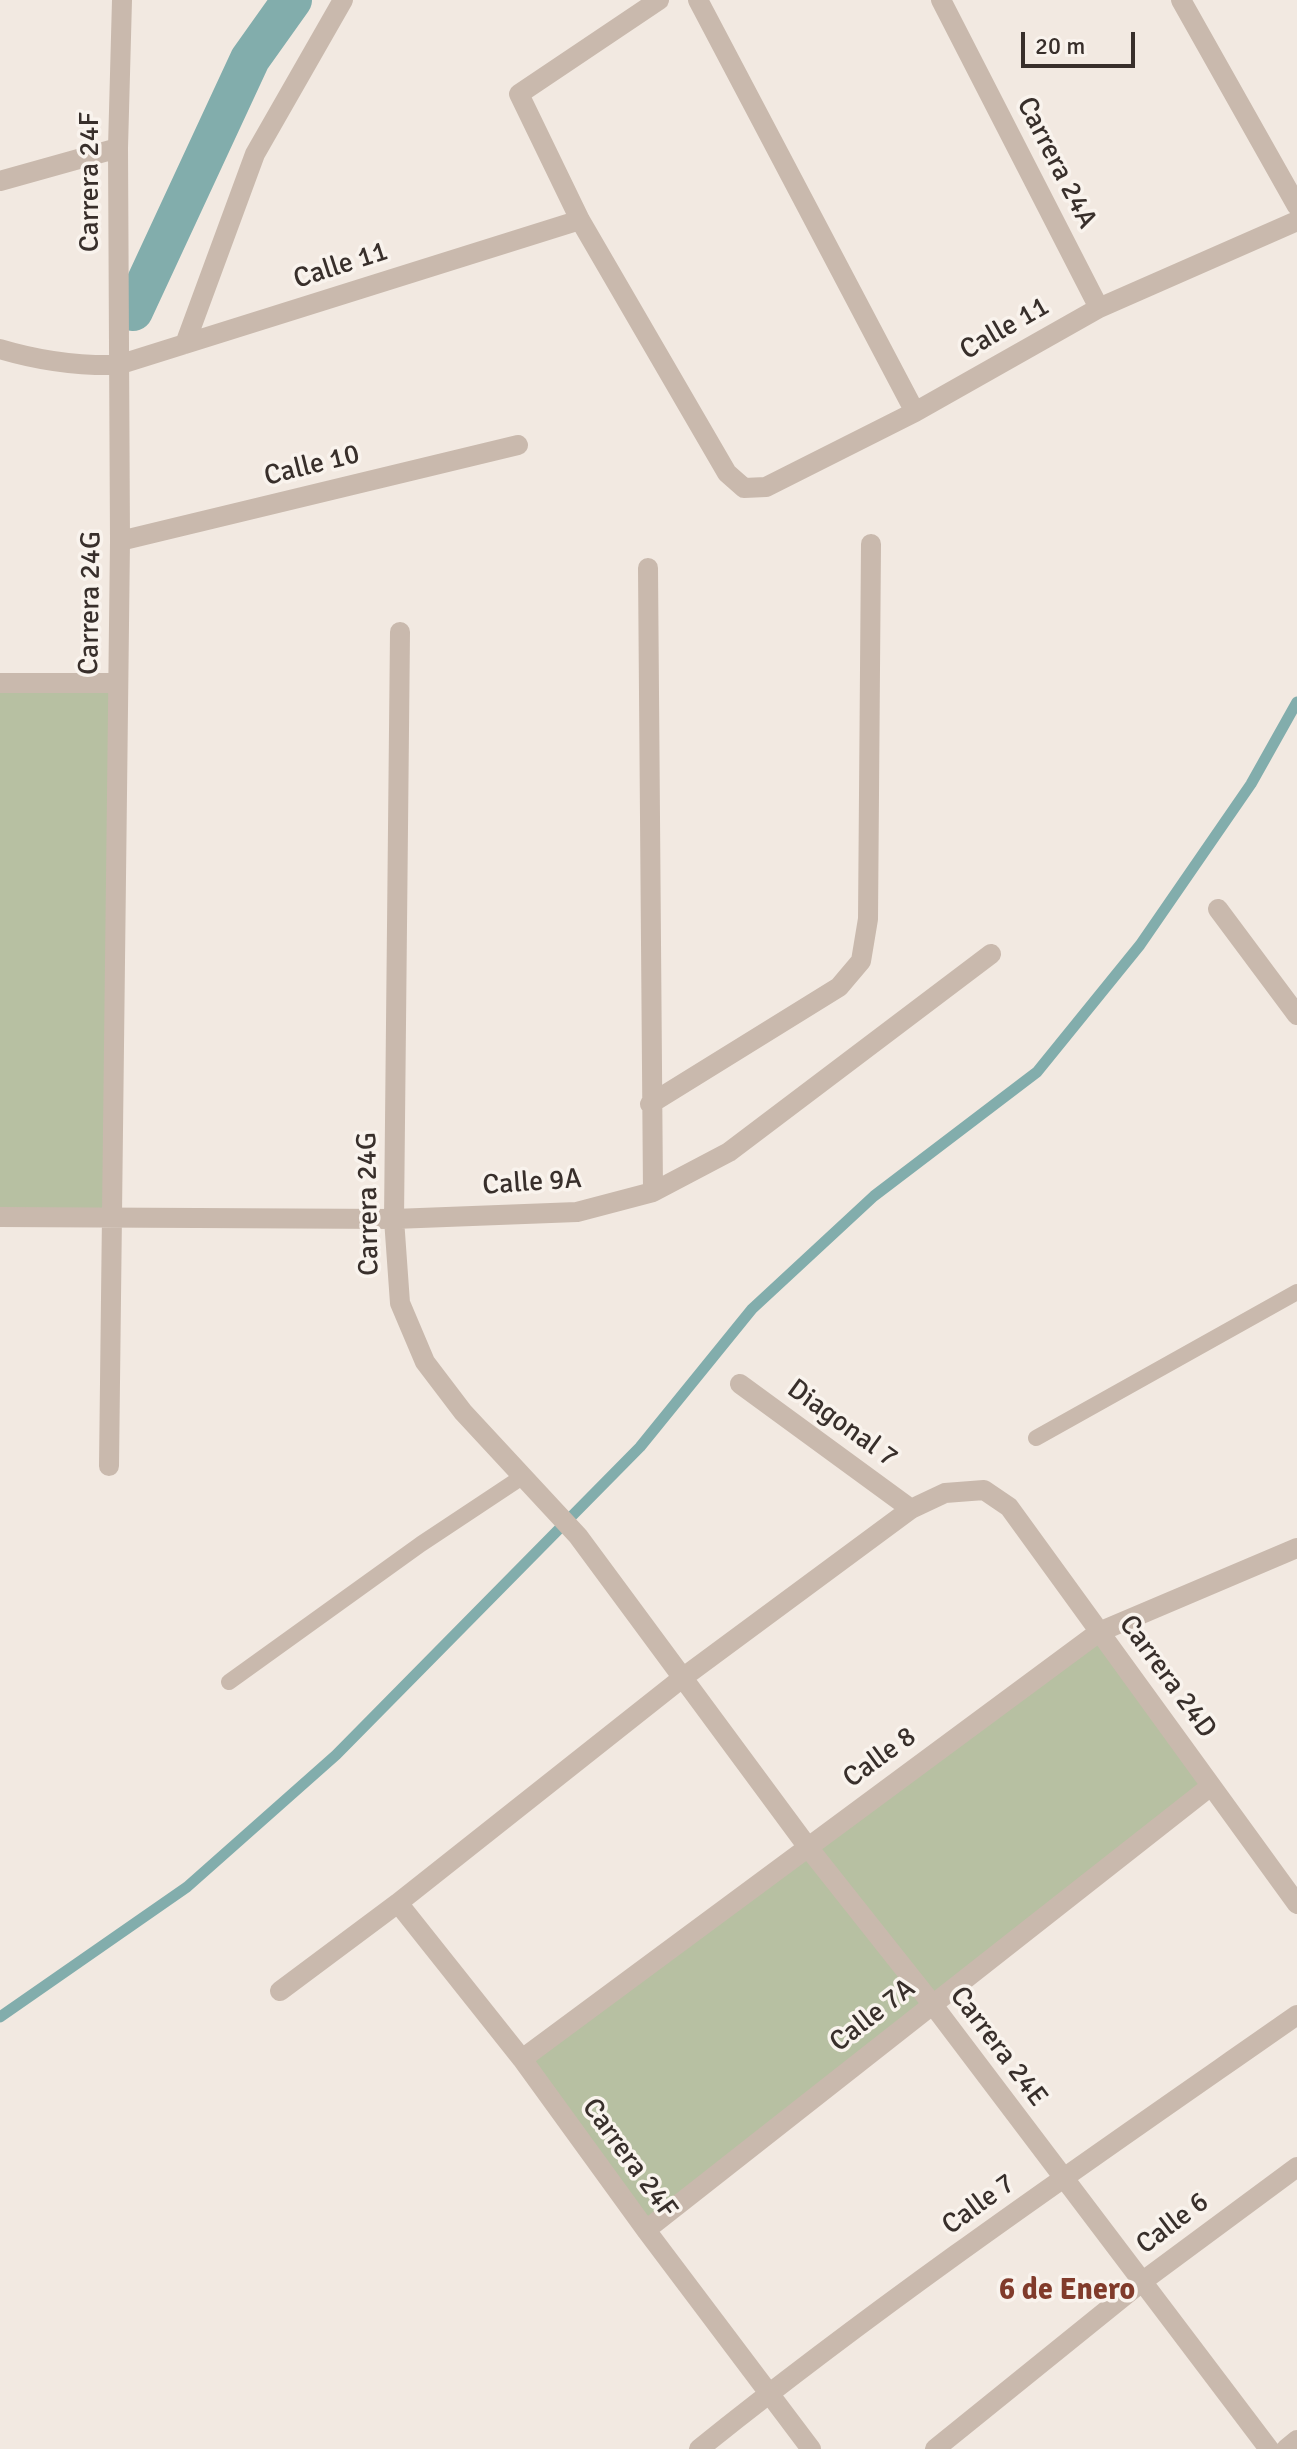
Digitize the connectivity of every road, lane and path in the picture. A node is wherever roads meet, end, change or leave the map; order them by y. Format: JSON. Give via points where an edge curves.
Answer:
{"nodes":[{"id":1,"x":122,"y":0,"type":"edge"},
{"id":2,"x":343,"y":0,"type":"edge"},
{"id":3,"x":659,"y":0,"type":"edge"},
{"id":4,"x":698,"y":0,"type":"edge"},
{"id":5,"x":941,"y":0,"type":"edge"},
{"id":6,"x":1181,"y":0,"type":"edge"},
{"id":7,"x":118,"y":148,"type":"junction"},
{"id":8,"x":0,"y":181,"type":"edge"},
{"id":9,"x":1297,"y":206,"type":"edge"},
{"id":10,"x":580,"y":220,"type":"junction"},
{"id":11,"x":1297,"y":221,"type":"edge"},
{"id":12,"x":1099,"y":308,"type":"junction"},
{"id":13,"x":185,"y":344,"type":"junction"},
{"id":14,"x":0,"y":349,"type":"edge"},
{"id":15,"x":118,"y":365,"type":"junction"},
{"id":16,"x":915,"y":412,"type":"junction"},
{"id":17,"x":518,"y":445,"type":"dead end"},
{"id":18,"x":120,"y":541,"type":"junction"},
{"id":19,"x":871,"y":544,"type":"dead end"},
{"id":20,"x":648,"y":568,"type":"dead end"},
{"id":21,"x":400,"y":632,"type":"dead end"},
{"id":22,"x":0,"y":683,"type":"edge"},
{"id":23,"x":118,"y":683,"type":"junction"},
{"id":24,"x":1218,"y":909,"type":"dead end"},
{"id":25,"x":991,"y":954,"type":"dead end"},
{"id":26,"x":1296,"y":1012,"type":"edge"},
{"id":27,"x":650,"y":1104,"type":"junction"},
{"id":28,"x":653,"y":1192,"type":"junction"},
{"id":29,"x":0,"y":1217,"type":"edge"},
{"id":30,"x":111,"y":1217,"type":"junction"},
{"id":31,"x":394,"y":1219,"type":"junction"},
{"id":32,"x":1297,"y":1292,"type":"edge"},
{"id":33,"x":740,"y":1384,"type":"dead end"},
{"id":34,"x":1036,"y":1438,"type":"dead end"},
{"id":35,"x":109,"y":1466,"type":"dead end"},
{"id":36,"x":522,"y":1477,"type":"junction"},
{"id":37,"x":911,"y":1509,"type":"junction"},
{"id":38,"x":1297,"y":1548,"type":"edge"},
{"id":39,"x":1099,"y":1632,"type":"junction"},
{"id":40,"x":681,"y":1679,"type":"junction"},
{"id":41,"x":229,"y":1682,"type":"dead end"},
{"id":42,"x":1211,"y":1786,"type":"junction"},
{"id":43,"x":807,"y":1846,"type":"junction"},
{"id":44,"x":398,"y":1903,"type":"junction"},
{"id":45,"x":1297,"y":1904,"type":"edge"},
{"id":46,"x":280,"y":1991,"type":"dead end"},
{"id":47,"x":933,"y":2005,"type":"junction"},
{"id":48,"x":1297,"y":2015,"type":"edge"},
{"id":49,"x":522,"y":2059,"type":"junction"},
{"id":50,"x":1297,"y":2167,"type":"edge"},
{"id":51,"x":1062,"y":2179,"type":"junction"},
{"id":52,"x":646,"y":2230,"type":"junction"},
{"id":53,"x":1143,"y":2281,"type":"junction"},
{"id":54,"x":768,"y":2393,"type":"junction"},
{"id":55,"x":1297,"y":2440,"type":"edge"},
{"id":56,"x":699,"y":2449,"type":"edge"},
{"id":57,"x":811,"y":2449,"type":"edge"},
{"id":58,"x":935,"y":2449,"type":"edge"},
{"id":59,"x":1269,"y":2449,"type":"edge"},
{"id":60,"x":1286,"y":2449,"type":"edge"}],
"edges":[{"from":1,"to":7,"type":"street","name":"Carrera 24F"},
{"from":2,"to":13,"type":"street","via":[[255,154]]},
{"from":3,"to":10,"type":"street","via":[[519,94]]},
{"from":4,"to":16,"type":"street"},
{"from":5,"to":12,"type":"street","name":"Carrera 24A"},
{"from":6,"to":9,"type":"street"},
{"from":7,"to":8,"type":"street"},
{"from":7,"to":15,"type":"street","name":"Carrera 24F"},
{"from":10,"to":13,"type":"street","name":"Calle 11"},
{"from":10,"to":16,"type":"street","name":"Calle 11","via":[[727,473],[744,488],[766,487]]},
{"from":11,"to":12,"type":"street","name":"Calle 11"},
{"from":12,"to":16,"type":"street","name":"Calle 11"},
{"from":13,"to":15,"type":"street","name":"Calle 11"},
{"from":14,"to":15,"type":"street","name":"Calle 11","via":[[34,360]]},
{"from":15,"to":18,"type":"street","name":"Carrera 24G"},
{"from":17,"to":18,"type":"street","name":"Calle 10"},
{"from":18,"to":23,"type":"street","name":"Carrera 24G"},
{"from":19,"to":27,"type":"street","via":[[868,919],[861,961],[839,987]]},
{"from":20,"to":27,"type":"street"},
{"from":21,"to":31,"type":"street","name":"Carrera 24G"},
{"from":22,"to":23,"type":"street"},
{"from":23,"to":30,"type":"street","name":"Carrera 24G"},
{"from":24,"to":26,"type":"street"},
{"from":25,"to":28,"type":"street","name":"Calle 9A","via":[[729,1152]]},
{"from":27,"to":28,"type":"street"},
{"from":28,"to":31,"type":"street","name":"Calle 9A","via":[[577,1212]]},
{"from":29,"to":30,"type":"street","name":"Calle 9A"},
{"from":30,"to":31,"type":"street","name":"Calle 9A"},
{"from":30,"to":35,"type":"street","name":"Carrera 24G"},
{"from":31,"to":36,"type":"street","name":"Carrera 24G","via":[[400,1303],[425,1362]]},
{"from":32,"to":34,"type":"lane"},
{"from":33,"to":37,"type":"street","name":"Diagonal 7"},
{"from":36,"to":40,"type":"street","name":"Carrera 24G","via":[[578,1536]]},
{"from":36,"to":41,"type":"lane"},
{"from":37,"to":39,"type":"street","name":"Carrera 24D","via":[[945,1493],[984,1490],[1009,1507]]},
{"from":37,"to":40,"type":"street"},
{"from":38,"to":39,"type":"street","name":"Calle 8"},
{"from":39,"to":42,"type":"street","name":"Carrera 24D"},
{"from":39,"to":43,"type":"street","name":"Calle 8"},
{"from":40,"to":43,"type":"street","name":"Carrera 24E"},
{"from":40,"to":44,"type":"street"},
{"from":42,"to":45,"type":"street","name":"Carrera 24D"},
{"from":42,"to":47,"type":"street","name":"Calle 7A"},
{"from":43,"to":47,"type":"street","name":"Carrera 24E"},
{"from":43,"to":49,"type":"street","name":"Calle 8"},
{"from":44,"to":46,"type":"street"},
{"from":44,"to":49,"type":"street","name":"Carrera 24F"},
{"from":47,"to":51,"type":"street","name":"Carrera 24E"},
{"from":47,"to":52,"type":"street","name":"Calle 7A"},
{"from":48,"to":51,"type":"street","name":"Calle 7"},
{"from":49,"to":52,"type":"street","name":"Carrera 24F"},
{"from":50,"to":53,"type":"street","name":"Calle 6"},
{"from":51,"to":53,"type":"street","name":"Carrera 24E"},
{"from":51,"to":54,"type":"street","name":"Calle 7"},
{"from":52,"to":54,"type":"street","name":"Carrera 24F"},
{"from":53,"to":58,"type":"street","name":"Calle 6"},
{"from":53,"to":59,"type":"street","name":"Carrera 24E"},
{"from":54,"to":56,"type":"street","name":"Calle 7"},
{"from":54,"to":57,"type":"street","name":"Carrera 24F"},
{"from":55,"to":60,"type":"street"}]}
